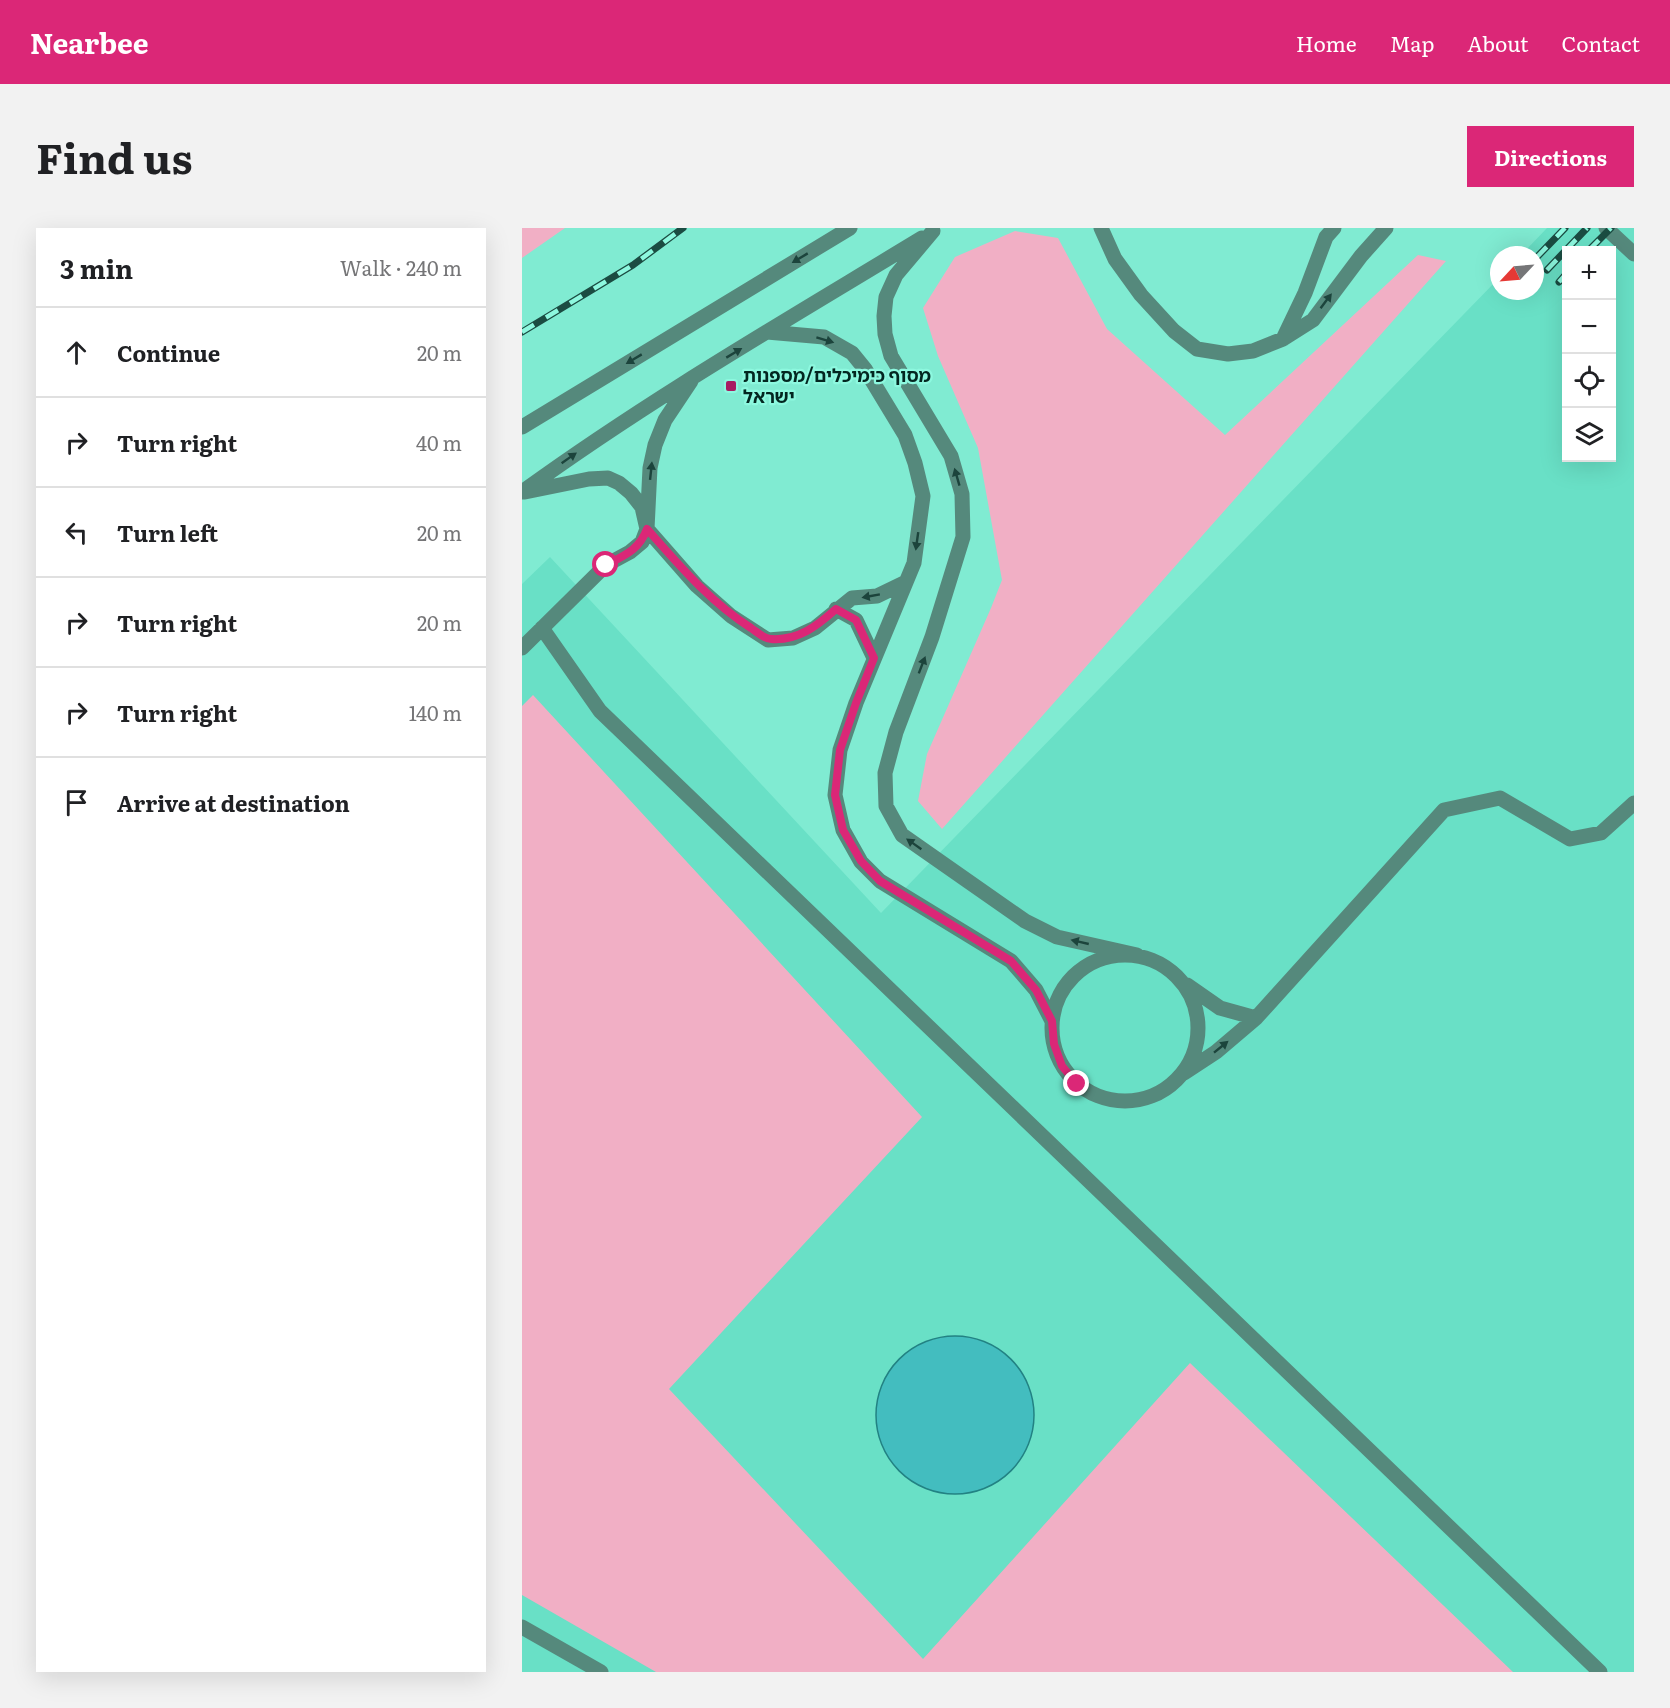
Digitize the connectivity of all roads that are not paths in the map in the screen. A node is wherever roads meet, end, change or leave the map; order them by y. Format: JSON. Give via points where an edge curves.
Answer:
{"nodes":[{"id":1,"x":850,"y":228,"type":"edge"},
{"id":2,"x":1101,"y":228,"type":"edge"},
{"id":3,"x":1334,"y":228,"type":"edge"},
{"id":4,"x":1386,"y":228,"type":"edge"},
{"id":5,"x":1606,"y":228,"type":"edge"},
{"id":6,"x":935,"y":230,"type":"edge"},
{"id":7,"x":1634,"y":254,"type":"edge"},
{"id":8,"x":767,"y":332,"type":"junction"},
{"id":9,"x":1283,"y":339,"type":"junction"},
{"id":10,"x":693,"y":377,"type":"junction"},
{"id":11,"x":522,"y":427,"type":"edge"},
{"id":12,"x":522,"y":492,"type":"edge"},
{"id":13,"x":647,"y":529,"type":"junction"},
{"id":14,"x":906,"y":582,"type":"junction"},
{"id":15,"x":836,"y":609,"type":"junction"},
{"id":16,"x":542,"y":628,"type":"junction"},
{"id":17,"x":522,"y":648,"type":"edge"},
{"id":18,"x":874,"y":658,"type":"junction"},
{"id":19,"x":1634,"y":803,"type":"edge"},
{"id":20,"x":1137,"y":956,"type":"junction"},
{"id":21,"x":1180,"y":980,"type":"junction"},
{"id":22,"x":1256,"y":1018,"type":"junction"},
{"id":23,"x":1052,"y":1021,"type":"junction"},
{"id":24,"x":1184,"y":1073,"type":"junction"},
{"id":25,"x":522,"y":1627,"type":"edge"},
{"id":26,"x":601,"y":1672,"type":"edge"},
{"id":27,"x":1600,"y":1672,"type":"edge"}],
"edges":[{"from":1,"to":11,"type":"street","one_way":true},
{"from":2,"to":9,"type":"street","via":[[1115,259],[1142,295],[1174,332],[1197,349],[1228,354],[1253,351]]},
{"from":3,"to":9,"type":"street","via":[[1326,237]]},
{"from":9,"to":4,"type":"street","one_way":true,"via":[[1312,320]]},
{"from":5,"to":7,"type":"street"},
{"from":6,"to":8,"type":"street"},
{"from":20,"to":6,"type":"street","one_way":true,"via":[[1057,937],[1025,921],[902,835],[886,806],[885,773],[896,732],[932,638],[963,537],[962,494],[951,456],[891,356],[885,334],[886,297],[896,275]]},
{"from":10,"to":8,"type":"street","one_way":true},
{"from":8,"to":14,"type":"street","one_way":true,"via":[[824,338],[852,353],[905,435],[923,496],[914,562]]},
{"from":12,"to":10,"type":"street","one_way":true},
{"from":13,"to":10,"type":"street","one_way":true,"via":[[655,446],[665,420]]},
{"from":12,"to":13,"type":"street","via":[[608,478],[631,493],[642,507]]},
{"from":13,"to":15,"type":"street","via":[[697,585],[731,616],[768,640],[793,638],[815,628]]},
{"from":13,"to":16,"type":"street","via":[[642,542],[606,565]]},
{"from":14,"to":15,"type":"street","one_way":true,"via":[[877,596],[852,598]]},
{"from":14,"to":18,"type":"street"},
{"from":15,"to":18,"type":"street","via":[[856,620]]},
{"from":16,"to":17,"type":"street"},
{"from":16,"to":27,"type":"street","via":[[600,711]]},
{"from":18,"to":23,"type":"street","via":[[840,750],[835,795],[843,830],[861,861],[880,881],[1011,961],[1036,990]]},
{"from":19,"to":22,"type":"street","via":[[1601,833],[1570,839],[1500,798],[1444,810]]},
{"from":20,"to":21,"type":"street","via":[[1160,964]]},
{"from":20,"to":23,"type":"street","via":[[1112,956],[1088,964],[1070,979],[1058,999]]},
{"from":21,"to":22,"type":"street","via":[[1220,1008]]},
{"from":21,"to":24,"type":"street","via":[[1193,1001],[1199,1026],[1196,1051]]},
{"from":24,"to":22,"type":"street","one_way":true},
{"from":23,"to":24,"type":"street","via":[[1054,1044],[1062,1066],[1077,1084],[1097,1096],[1119,1102],[1142,1100],[1166,1090]]},
{"from":25,"to":26,"type":"street"}]}
